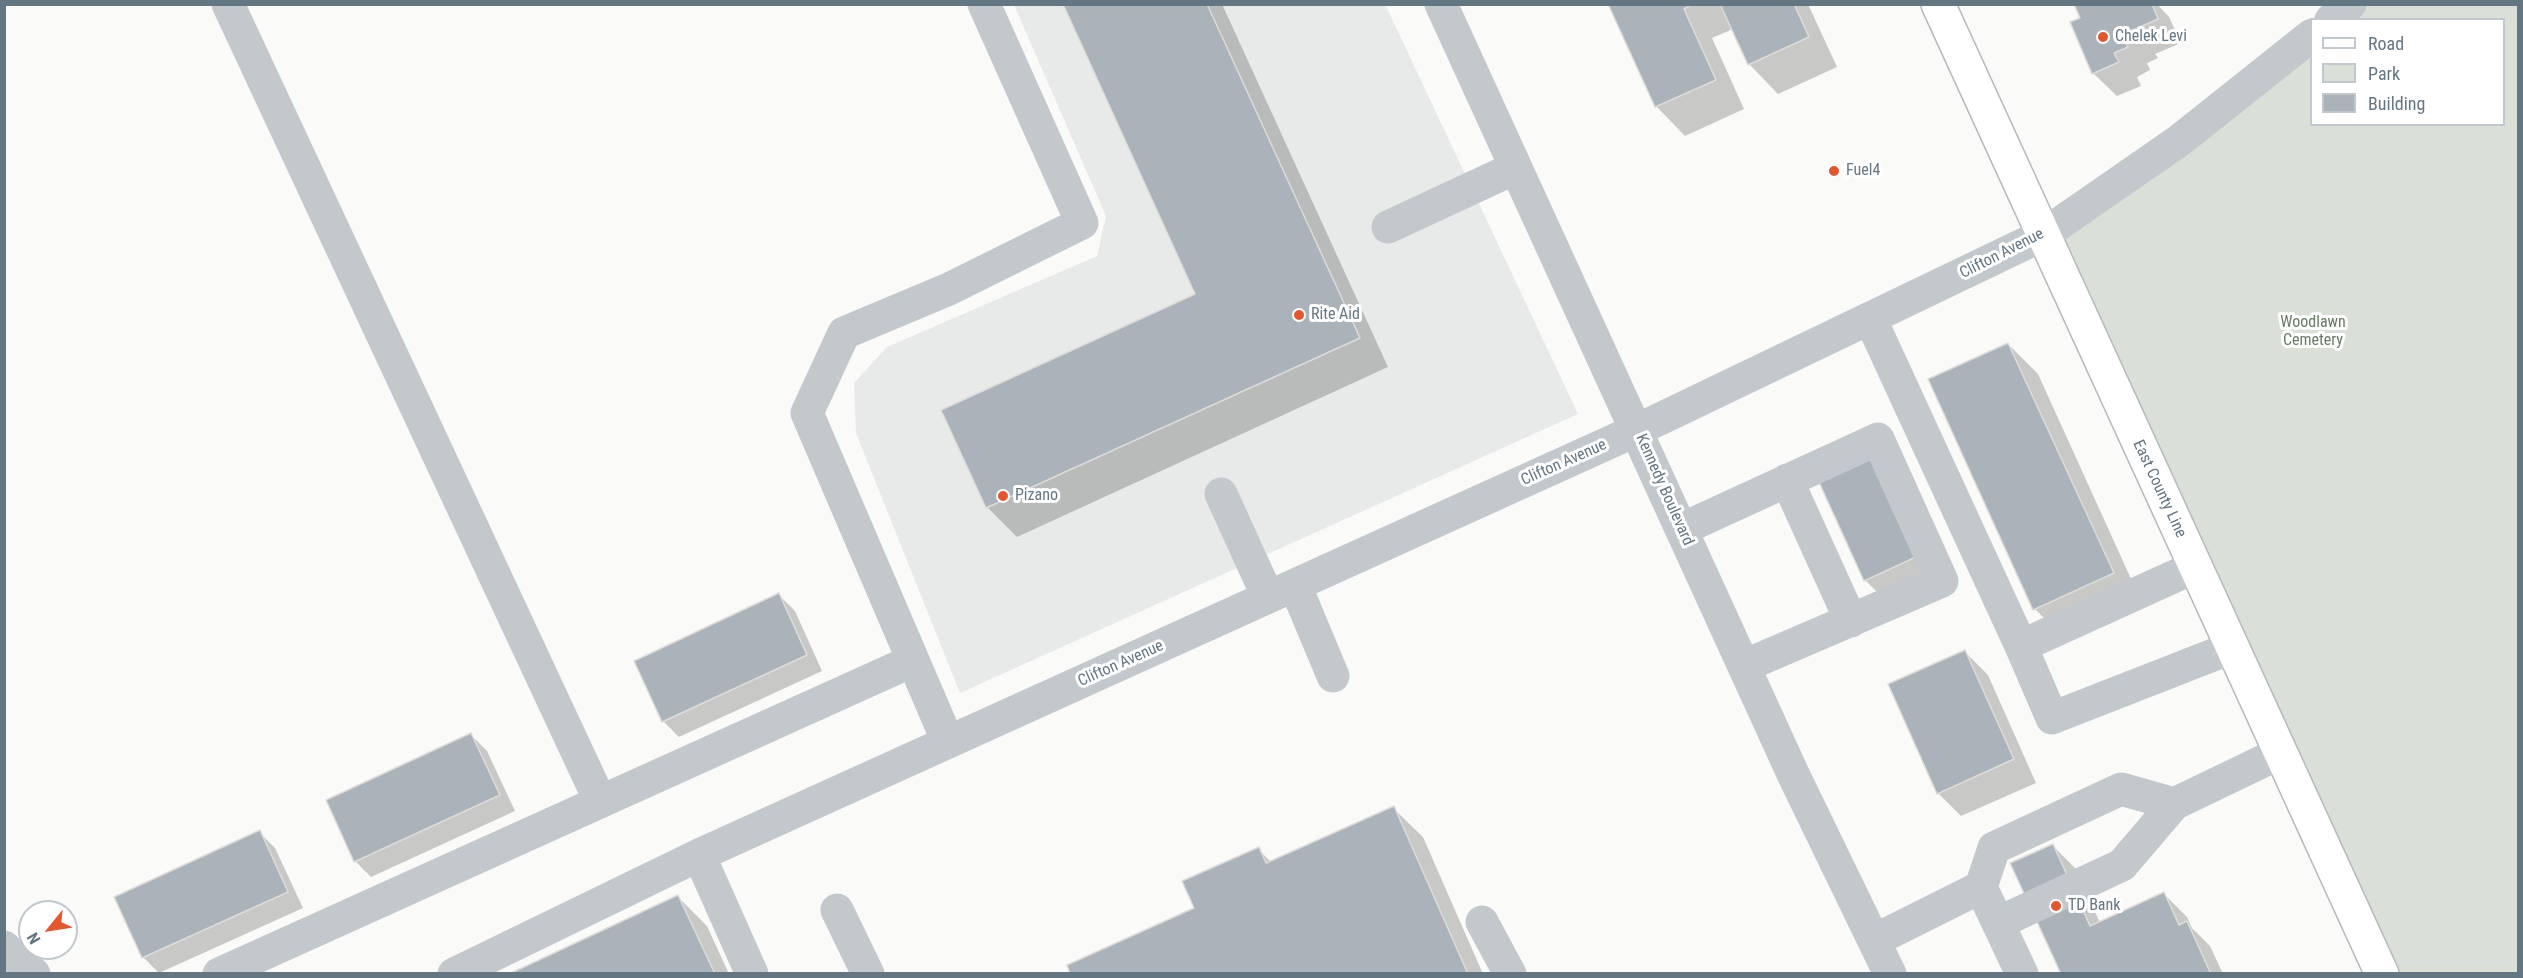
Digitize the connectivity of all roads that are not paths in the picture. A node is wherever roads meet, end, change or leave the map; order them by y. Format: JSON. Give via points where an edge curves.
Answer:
{"nodes":[{"id":1,"x":228,"y":4,"type":"edge"},
{"id":2,"x":984,"y":4,"type":"edge"},
{"id":3,"x":1441,"y":4,"type":"edge"},
{"id":4,"x":1938,"y":4,"type":"edge"},
{"id":5,"x":2350,"y":4,"type":"edge"},
{"id":6,"x":2333,"y":18,"type":"edge"},
{"id":7,"x":2310,"y":37,"type":"edge"},
{"id":8,"x":1515,"y":168,"type":"junction"},
{"id":9,"x":1388,"y":228,"type":"dead end"},
{"id":10,"x":2043,"y":235,"type":"junction"},
{"id":11,"x":1869,"y":318,"type":"junction"},
{"id":12,"x":1637,"y":430,"type":"junction"},
{"id":13,"x":1787,"y":480,"type":"junction"},
{"id":14,"x":1221,"y":494,"type":"dead end"},
{"id":15,"x":1682,"y":529,"type":"junction"},
{"id":16,"x":2195,"y":567,"type":"junction"},
{"id":17,"x":1281,"y":591,"type":"junction"},
{"id":18,"x":1851,"y":621,"type":"junction"},
{"id":19,"x":2021,"y":646,"type":"junction"},
{"id":20,"x":2231,"y":648,"type":"junction"},
{"id":21,"x":912,"y":661,"type":"junction"},
{"id":22,"x":1744,"y":666,"type":"junction"},
{"id":23,"x":1333,"y":676,"type":"dead end"},
{"id":24,"x":948,"y":742,"type":"junction"},
{"id":25,"x":2280,"y":753,"type":"junction"},
{"id":26,"x":600,"y":801,"type":"junction"},
{"id":27,"x":2174,"y":804,"type":"junction"},
{"id":28,"x":699,"y":855,"type":"junction"},
{"id":29,"x":1981,"y":887,"type":"junction"},
{"id":30,"x":837,"y":910,"type":"dead end"},
{"id":31,"x":1482,"y":922,"type":"dead end"},
{"id":32,"x":1998,"y":923,"type":"junction"},
{"id":33,"x":1875,"y":940,"type":"junction"},
{"id":34,"x":4,"y":947,"type":"edge"},
{"id":35,"x":34,"y":974,"type":"edge"},
{"id":36,"x":219,"y":974,"type":"edge"},
{"id":37,"x":454,"y":974,"type":"edge"},
{"id":38,"x":752,"y":974,"type":"edge"},
{"id":39,"x":868,"y":974,"type":"edge"},
{"id":40,"x":1510,"y":974,"type":"edge"},
{"id":41,"x":1890,"y":974,"type":"edge"},
{"id":42,"x":2022,"y":974,"type":"edge"},
{"id":43,"x":2382,"y":974,"type":"edge"}],
"edges":[{"from":1,"to":26,"type":"street"},
{"from":2,"to":21,"type":"street","via":[[1082,223],[949,289],[844,333],[807,413]]},
{"from":3,"to":8,"type":"street","name":"Kennedy Boulevard"},
{"from":4,"to":10,"type":"main road","name":"East County Line"},
{"from":5,"to":6,"type":"street"},
{"from":7,"to":10,"type":"street","name":"Clifton Avenue","via":[[2180,140]]},
{"from":8,"to":9,"type":"street"},
{"from":8,"to":12,"type":"street","name":"Kennedy Boulevard"},
{"from":10,"to":11,"type":"street","name":"Clifton Avenue"},
{"from":10,"to":16,"type":"main road","name":"East County Line"},
{"from":11,"to":12,"type":"street","name":"Clifton Avenue"},
{"from":11,"to":19,"type":"street"},
{"from":12,"to":15,"type":"street","name":"Kennedy Boulevard"},
{"from":12,"to":17,"type":"street","name":"Clifton Avenue"},
{"from":13,"to":15,"type":"street"},
{"from":13,"to":18,"type":"street"},
{"from":13,"to":18,"type":"street","via":[[1878,439],[1883,449],[1942,581]]},
{"from":14,"to":17,"type":"street"},
{"from":15,"to":22,"type":"street","name":"Kennedy Boulevard"},
{"from":16,"to":19,"type":"street"},
{"from":16,"to":20,"type":"main road","name":"East County Line"},
{"from":17,"to":23,"type":"street"},
{"from":17,"to":24,"type":"street","name":"Clifton Avenue"},
{"from":18,"to":22,"type":"street"},
{"from":19,"to":20,"type":"street","via":[[2052,718]]},
{"from":20,"to":25,"type":"main road","name":"East County Line"},
{"from":21,"to":24,"type":"street"},
{"from":21,"to":26,"type":"street"},
{"from":22,"to":33,"type":"street","name":"Kennedy Boulevard"},
{"from":24,"to":28,"type":"street","name":"Clifton Avenue"},
{"from":25,"to":27,"type":"street"},
{"from":25,"to":43,"type":"main road","name":"East County Line"},
{"from":26,"to":36,"type":"street"},
{"from":27,"to":29,"type":"street","via":[[2121,789],[1994,848]]},
{"from":27,"to":32,"type":"street","via":[[2122,865]]},
{"from":28,"to":37,"type":"street","name":"Clifton Avenue"},
{"from":28,"to":38,"type":"street"},
{"from":29,"to":32,"type":"street"},
{"from":29,"to":33,"type":"street"},
{"from":30,"to":39,"type":"street"},
{"from":31,"to":40,"type":"street"},
{"from":32,"to":42,"type":"street"},
{"from":33,"to":41,"type":"street","name":"Kennedy Boulevard"},
{"from":34,"to":35,"type":"street"}]}
